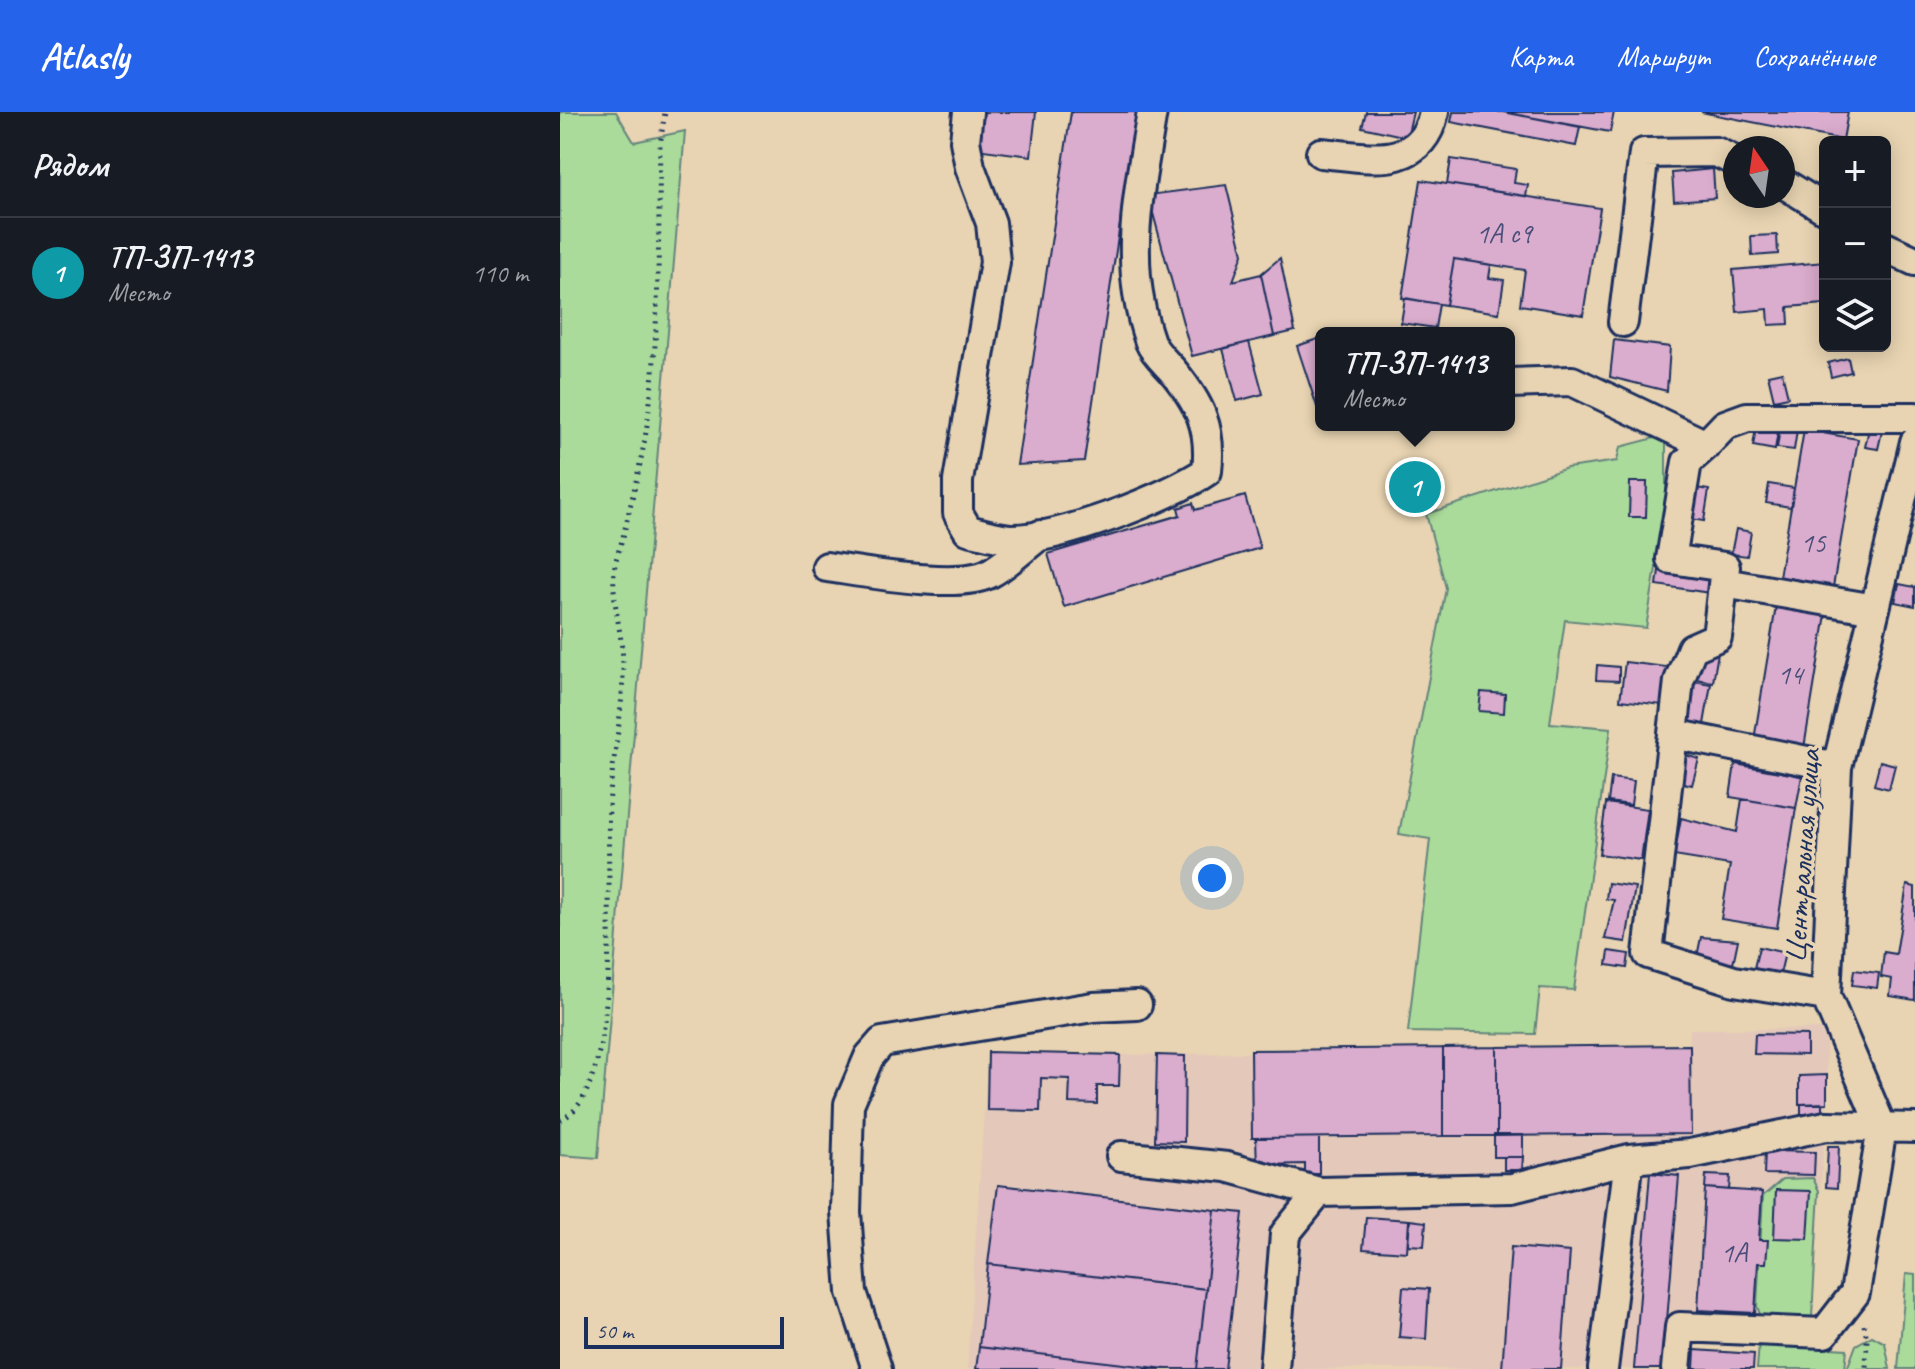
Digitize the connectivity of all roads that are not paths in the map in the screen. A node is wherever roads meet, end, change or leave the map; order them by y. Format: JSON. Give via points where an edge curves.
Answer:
{"nodes":[{"id":1,"x":968,"y":112,"type":"edge"},
{"id":2,"x":1152,"y":112,"type":"edge"},
{"id":3,"x":1434,"y":112,"type":"edge"},
{"id":4,"x":1321,"y":153,"type":"dead end"},
{"id":5,"x":1723,"y":155,"type":"edge"},
{"id":6,"x":1795,"y":190,"type":"edge"},
{"id":7,"x":1823,"y":208,"type":"edge"},
{"id":8,"x":1891,"y":250,"type":"edge"},
{"id":9,"x":1915,"y":261,"type":"edge"},
{"id":10,"x":1623,"y":322,"type":"dead end"},
{"id":11,"x":1515,"y":383,"type":"edge"},
{"id":12,"x":1915,"y":417,"type":"edge"},
{"id":13,"x":1915,"y":442,"type":"edge"},
{"id":14,"x":1706,"y":445,"type":"junction"},
{"id":15,"x":1041,"y":534,"type":"junction"},
{"id":16,"x":827,"y":567,"type":"dead end"},
{"id":17,"x":1724,"y":583,"type":"junction"},
{"id":18,"x":1875,"y":609,"type":"junction"},
{"id":19,"x":1673,"y":734,"type":"junction"},
{"id":20,"x":1837,"y":767,"type":"junction"},
{"id":21,"x":1826,"y":996,"type":"junction"},
{"id":22,"x":1137,"y":1005,"type":"dead end"},
{"id":23,"x":1882,"y":1128,"type":"junction"},
{"id":24,"x":1915,"y":1128,"type":"edge"},
{"id":25,"x":1121,"y":1156,"type":"dead end"},
{"id":26,"x":1629,"y":1159,"type":"junction"},
{"id":27,"x":1319,"y":1192,"type":"junction"},
{"id":28,"x":877,"y":1369,"type":"edge"},
{"id":29,"x":1274,"y":1369,"type":"edge"},
{"id":30,"x":1603,"y":1369,"type":"edge"},
{"id":31,"x":1676,"y":1369,"type":"edge"}],
"edges":[{"from":1,"to":15,"type":"street","via":[[965,141],[991,223],[995,262],[958,481],[958,513],[968,530],[1010,539]]},
{"from":2,"to":15,"type":"street","via":[[1135,217],[1133,273],[1151,345],[1200,411],[1211,442],[1207,471],[1182,488]]},
{"from":3,"to":4,"type":"street","via":[[1431,128],[1409,152],[1386,159]]},
{"from":5,"to":10,"type":"street","via":[[1644,153]]},
{"from":6,"to":7,"type":"street"},
{"from":8,"to":9,"type":"street"},
{"from":11,"to":14,"type":"street","via":[[1572,381]]},
{"from":12,"to":14,"type":"street","via":[[1766,414],[1725,425]]},
{"from":13,"to":18,"type":"street","name":"Центральная улица"},
{"from":14,"to":17,"type":"street","via":[[1687,462],[1671,559],[1725,567]]},
{"from":15,"to":16,"type":"street","via":[[988,575],[895,577]]},
{"from":17,"to":18,"type":"street"},
{"from":17,"to":19,"type":"street","via":[[1717,637],[1692,648],[1679,681]]},
{"from":18,"to":20,"type":"street","name":"Центральная улица"},
{"from":19,"to":20,"type":"street"},
{"from":19,"to":21,"type":"street","via":[[1648,954],[1734,981]]},
{"from":20,"to":21,"type":"street","name":"Центральная улица"},
{"from":21,"to":23,"type":"street","name":"Центральная улица"},
{"from":22,"to":28,"type":"street","via":[[1079,1009],[882,1042],[869,1057],[849,1104],[846,1212],[852,1292]]},
{"from":23,"to":24,"type":"street"},
{"from":23,"to":26,"type":"street","via":[[1826,1126],[1690,1154]]},
{"from":23,"to":31,"type":"street","via":[[1855,1293],[1824,1333],[1680,1327]]},
{"from":25,"to":27,"type":"street","via":[[1227,1167]]},
{"from":26,"to":27,"type":"street","via":[[1512,1188]]},
{"from":26,"to":30,"type":"street"},
{"from":27,"to":29,"type":"street","via":[[1285,1234]]}]}
